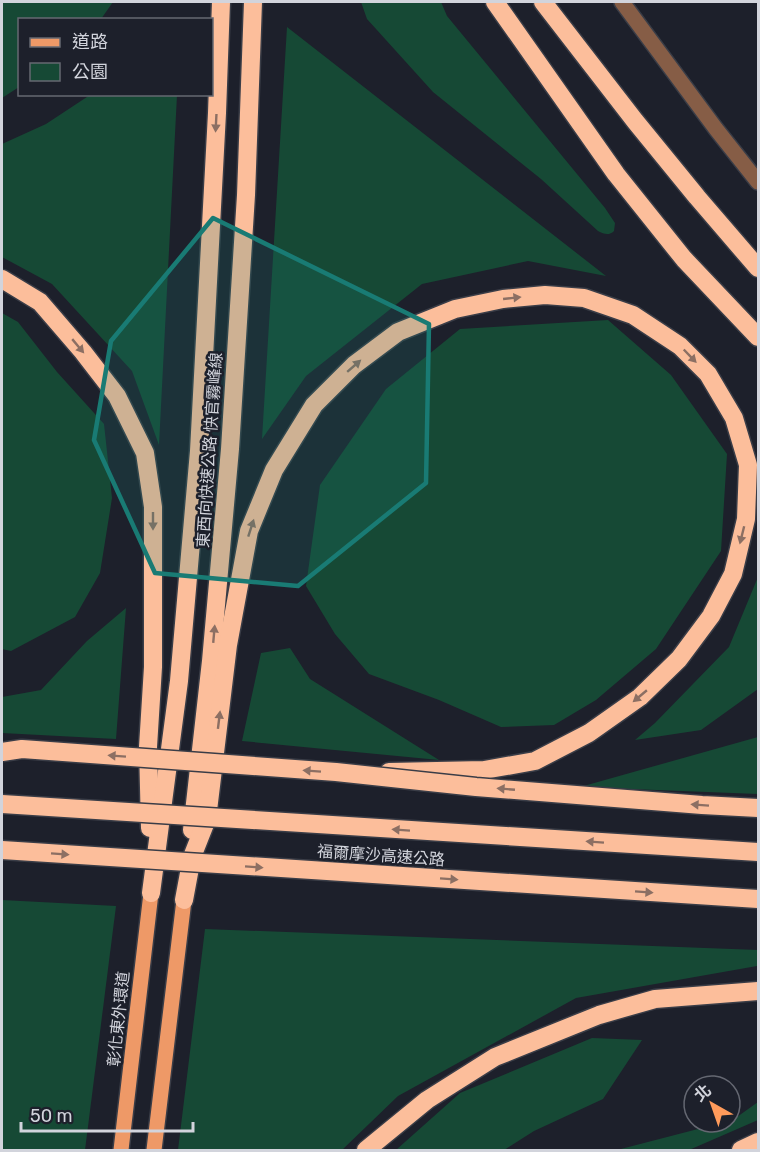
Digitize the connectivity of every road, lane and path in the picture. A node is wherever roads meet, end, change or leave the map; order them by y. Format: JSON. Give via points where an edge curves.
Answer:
{"nodes":[{"id":1,"x":221,"y":2,"type":"edge"},
{"id":2,"x":253,"y":2,"type":"edge"},
{"id":3,"x":495,"y":2,"type":"edge"},
{"id":4,"x":543,"y":2,"type":"edge"},
{"id":5,"x":622,"y":2,"type":"edge"},
{"id":6,"x":759,"y":182,"type":"edge"},
{"id":7,"x":759,"y":268,"type":"edge"},
{"id":8,"x":2,"y":279,"type":"edge"},
{"id":9,"x":759,"y":337,"type":"edge"},
{"id":10,"x":2,"y":747,"type":"edge"},
{"id":11,"x":22,"y":749,"type":"junction"},
{"id":12,"x":2,"y":752,"type":"edge"},
{"id":13,"x":336,"y":772,"type":"junction"},
{"id":14,"x":2,"y":804,"type":"edge"},
{"id":15,"x":759,"y":808,"type":"edge"},
{"id":16,"x":2,"y":850,"type":"edge"},
{"id":17,"x":759,"y":852,"type":"edge"},
{"id":18,"x":151,"y":892,"type":"junction"},
{"id":19,"x":759,"y":899,"type":"edge"},
{"id":20,"x":184,"y":900,"type":"junction"},
{"id":21,"x":759,"y":991,"type":"edge"},
{"id":22,"x":759,"y":1142,"type":"edge"},
{"id":23,"x":121,"y":1150,"type":"edge"},
{"id":24,"x":154,"y":1150,"type":"edge"},
{"id":25,"x":366,"y":1150,"type":"edge"},
{"id":26,"x":741,"y":1150,"type":"edge"}],
"edges":[{"from":1,"to":18,"type":"highway","name":"東西向快速公路 快官霧峰線","one_way":true,"via":[[199,451],[179,681]]},
{"from":20,"to":2,"type":"highway","name":"東西向快速公路 快官霧峰線","one_way":true,"via":[[230,449]]},
{"from":3,"to":9,"type":"highway","via":[[616,174],[684,259]]},
{"from":4,"to":7,"type":"highway","via":[[656,146]]},
{"from":5,"to":6,"type":"street"},
{"from":8,"to":18,"type":"highway","one_way":true,"via":[[40,302],[83,352],[117,396],[145,453],[153,507],[153,667],[148,747]]},
{"from":10,"to":11,"type":"highway","bridge":true},
{"from":11,"to":12,"type":"highway","bridge":true},
{"from":13,"to":11,"type":"highway","one_way":true,"bridge":true},
{"from":15,"to":13,"type":"highway","one_way":true,"bridge":true,"via":[[488,788]]},
{"from":20,"to":13,"type":"highway","one_way":true,"bridge":true,"via":[[192,857],[207,819],[228,645],[249,531],[274,470],[314,405],[354,365],[398,332],[455,309],[503,299],[546,295],[584,298],[633,315],[680,346],[708,374],[734,418],[748,465],[746,519],[733,574],[711,616],[679,659],[640,697],[589,733],[535,762],[484,770]]},
{"from":17,"to":14,"type":"highway","name":"福爾摩沙高速公路","one_way":true,"bridge":true},
{"from":16,"to":19,"type":"highway","name":"福爾摩沙高速公路","one_way":true,"bridge":true},
{"from":18,"to":23,"type":"main road","name":"彰化東外環道"},
{"from":20,"to":24,"type":"main road"},
{"from":21,"to":25,"type":"highway","via":[[655,999],[599,1015],[495,1057],[427,1100]]},
{"from":22,"to":26,"type":"highway"}]}
